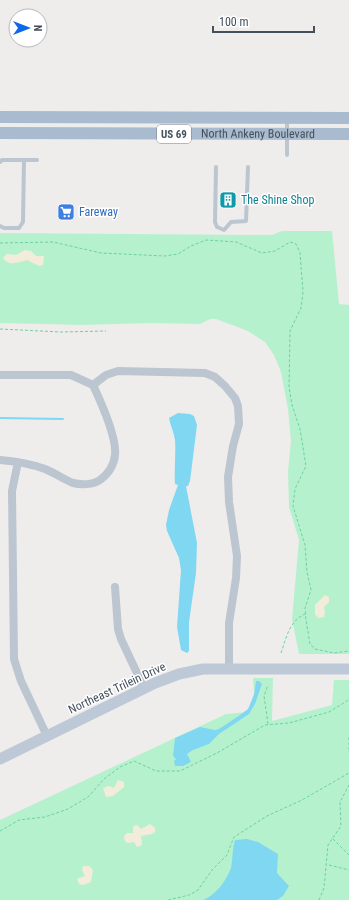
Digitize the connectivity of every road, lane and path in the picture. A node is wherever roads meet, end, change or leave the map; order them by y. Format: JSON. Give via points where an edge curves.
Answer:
{"nodes":[{"id":1,"x":0,"y":118,"type":"edge"},
{"id":2,"x":287,"y":118,"type":"junction"},
{"id":3,"x":349,"y":118,"type":"edge"},
{"id":4,"x":0,"y":133,"type":"edge"},
{"id":5,"x":287,"y":134,"type":"junction"},
{"id":6,"x":349,"y":134,"type":"edge"},
{"id":7,"x":287,"y":155,"type":"dead end"},
{"id":8,"x":24,"y":160,"type":"junction"},
{"id":9,"x":37,"y":160,"type":"dead end"},
{"id":10,"x":0,"y":162,"type":"edge"},
{"id":11,"x":216,"y":167,"type":"dead end"},
{"id":12,"x":248,"y":167,"type":"dead end"},
{"id":13,"x":0,"y":226,"type":"edge"},
{"id":14,"x":0,"y":243,"type":"edge"},
{"id":15,"x":0,"y":329,"type":"edge"},
{"id":16,"x":106,"y":331,"type":"dead end"},
{"id":17,"x":0,"y":375,"type":"edge"},
{"id":18,"x":93,"y":385,"type":"junction"},
{"id":19,"x":0,"y":460,"type":"edge"},
{"id":20,"x":18,"y":462,"type":"junction"},
{"id":21,"x":115,"y":586,"type":"dead end"},
{"id":22,"x":305,"y":613,"type":"junction"},
{"id":23,"x":349,"y":651,"type":"edge"},
{"id":24,"x":281,"y":653,"type":"dead end"},
{"id":25,"x":229,"y":668,"type":"junction"},
{"id":26,"x":349,"y":669,"type":"edge"},
{"id":27,"x":268,"y":685,"type":"dead end"},
{"id":28,"x":144,"y":688,"type":"junction"},
{"id":29,"x":349,"y":698,"type":"edge"},
{"id":30,"x":347,"y":701,"type":"junction"},
{"id":31,"x":349,"y":703,"type":"edge"},
{"id":32,"x":268,"y":724,"type":"junction"},
{"id":33,"x":48,"y":736,"type":"junction"},
{"id":34,"x":349,"y":738,"type":"edge"},
{"id":35,"x":349,"y":752,"type":"edge"},
{"id":36,"x":0,"y":759,"type":"edge"},
{"id":37,"x":349,"y":773,"type":"edge"},
{"id":38,"x":349,"y":784,"type":"edge"},
{"id":39,"x":0,"y":831,"type":"edge"},
{"id":40,"x":333,"y":839,"type":"junction"},
{"id":41,"x":349,"y":855,"type":"edge"},
{"id":42,"x":328,"y":865,"type":"junction"},
{"id":43,"x":349,"y":870,"type":"edge"},
{"id":44,"x":168,"y":900,"type":"edge"},
{"id":45,"x":319,"y":900,"type":"edge"}],
"edges":[{"from":1,"to":2,"type":"main road","name":"North Ankeny Boulevard","number":"US 69"},
{"from":2,"to":3,"type":"main road","name":"North Ankeny Boulevard","number":"US 69"},
{"from":2,"to":5,"type":"lane"},
{"from":4,"to":5,"type":"main road","name":"North Ankeny Boulevard","number":"US 69"},
{"from":5,"to":6,"type":"main road","name":"North Ankeny Boulevard","number":"US 69"},
{"from":5,"to":7,"type":"lane"},
{"from":8,"to":9,"type":"lane"},
{"from":8,"to":10,"type":"lane"},
{"from":8,"to":13,"type":"lane","via":[[22,225],[19,228]]},
{"from":11,"to":12,"type":"lane","via":[[215,222],[217,227],[224,230],[231,222],[246,221]]},
{"from":14,"to":22,"type":"path","via":[[53,242],[101,253],[165,256],[178,254],[196,243],[212,240],[236,242],[262,253],[274,251],[290,242],[298,247],[302,263],[303,298],[300,312],[290,331],[289,387],[306,463],[292,502],[304,540],[311,590]]},
{"from":15,"to":16,"type":"path"},
{"from":17,"to":18,"type":"street","via":[[72,376]]},
{"from":18,"to":20,"type":"street","via":[[115,446],[114,463],[103,478],[96,482],[77,483]]},
{"from":18,"to":25,"type":"street","via":[[106,375],[118,371],[198,372],[215,377],[235,398],[239,424],[232,450],[228,485],[237,564],[229,623]]},
{"from":19,"to":20,"type":"street"},
{"from":20,"to":33,"type":"street","via":[[12,491],[14,659],[21,681]]},
{"from":21,"to":28,"type":"street","via":[[121,639]]},
{"from":22,"to":23,"type":"path","via":[[313,648],[340,654]]},
{"from":22,"to":24,"type":"path","via":[[289,630]]},
{"from":25,"to":26,"type":"street","name":"Northeast Trilein Drive"},
{"from":25,"to":28,"type":"street","name":"Northeast Trilein Drive","via":[[188,672],[165,678]]},
{"from":27,"to":32,"type":"path","via":[[264,696]]},
{"from":28,"to":33,"type":"street","name":"Northeast Trilein Drive"},
{"from":29,"to":30,"type":"path"},
{"from":30,"to":31,"type":"path"},
{"from":30,"to":32,"type":"path","via":[[329,712],[289,722]]},
{"from":32,"to":39,"type":"path","via":[[209,758],[180,771],[163,772],[134,761],[124,764],[104,779],[88,797],[76,804],[52,815],[19,820]]},
{"from":33,"to":36,"type":"street","name":"Northeast Trilein Drive"},
{"from":34,"to":35,"type":"path"},
{"from":37,"to":44,"type":"path","via":[[234,836],[227,855],[198,890]]},
{"from":38,"to":40,"type":"path","via":[[340,802],[340,826]]},
{"from":40,"to":41,"type":"path"},
{"from":40,"to":42,"type":"path","via":[[327,851]]},
{"from":42,"to":43,"type":"path"},
{"from":42,"to":45,"type":"path"}]}
